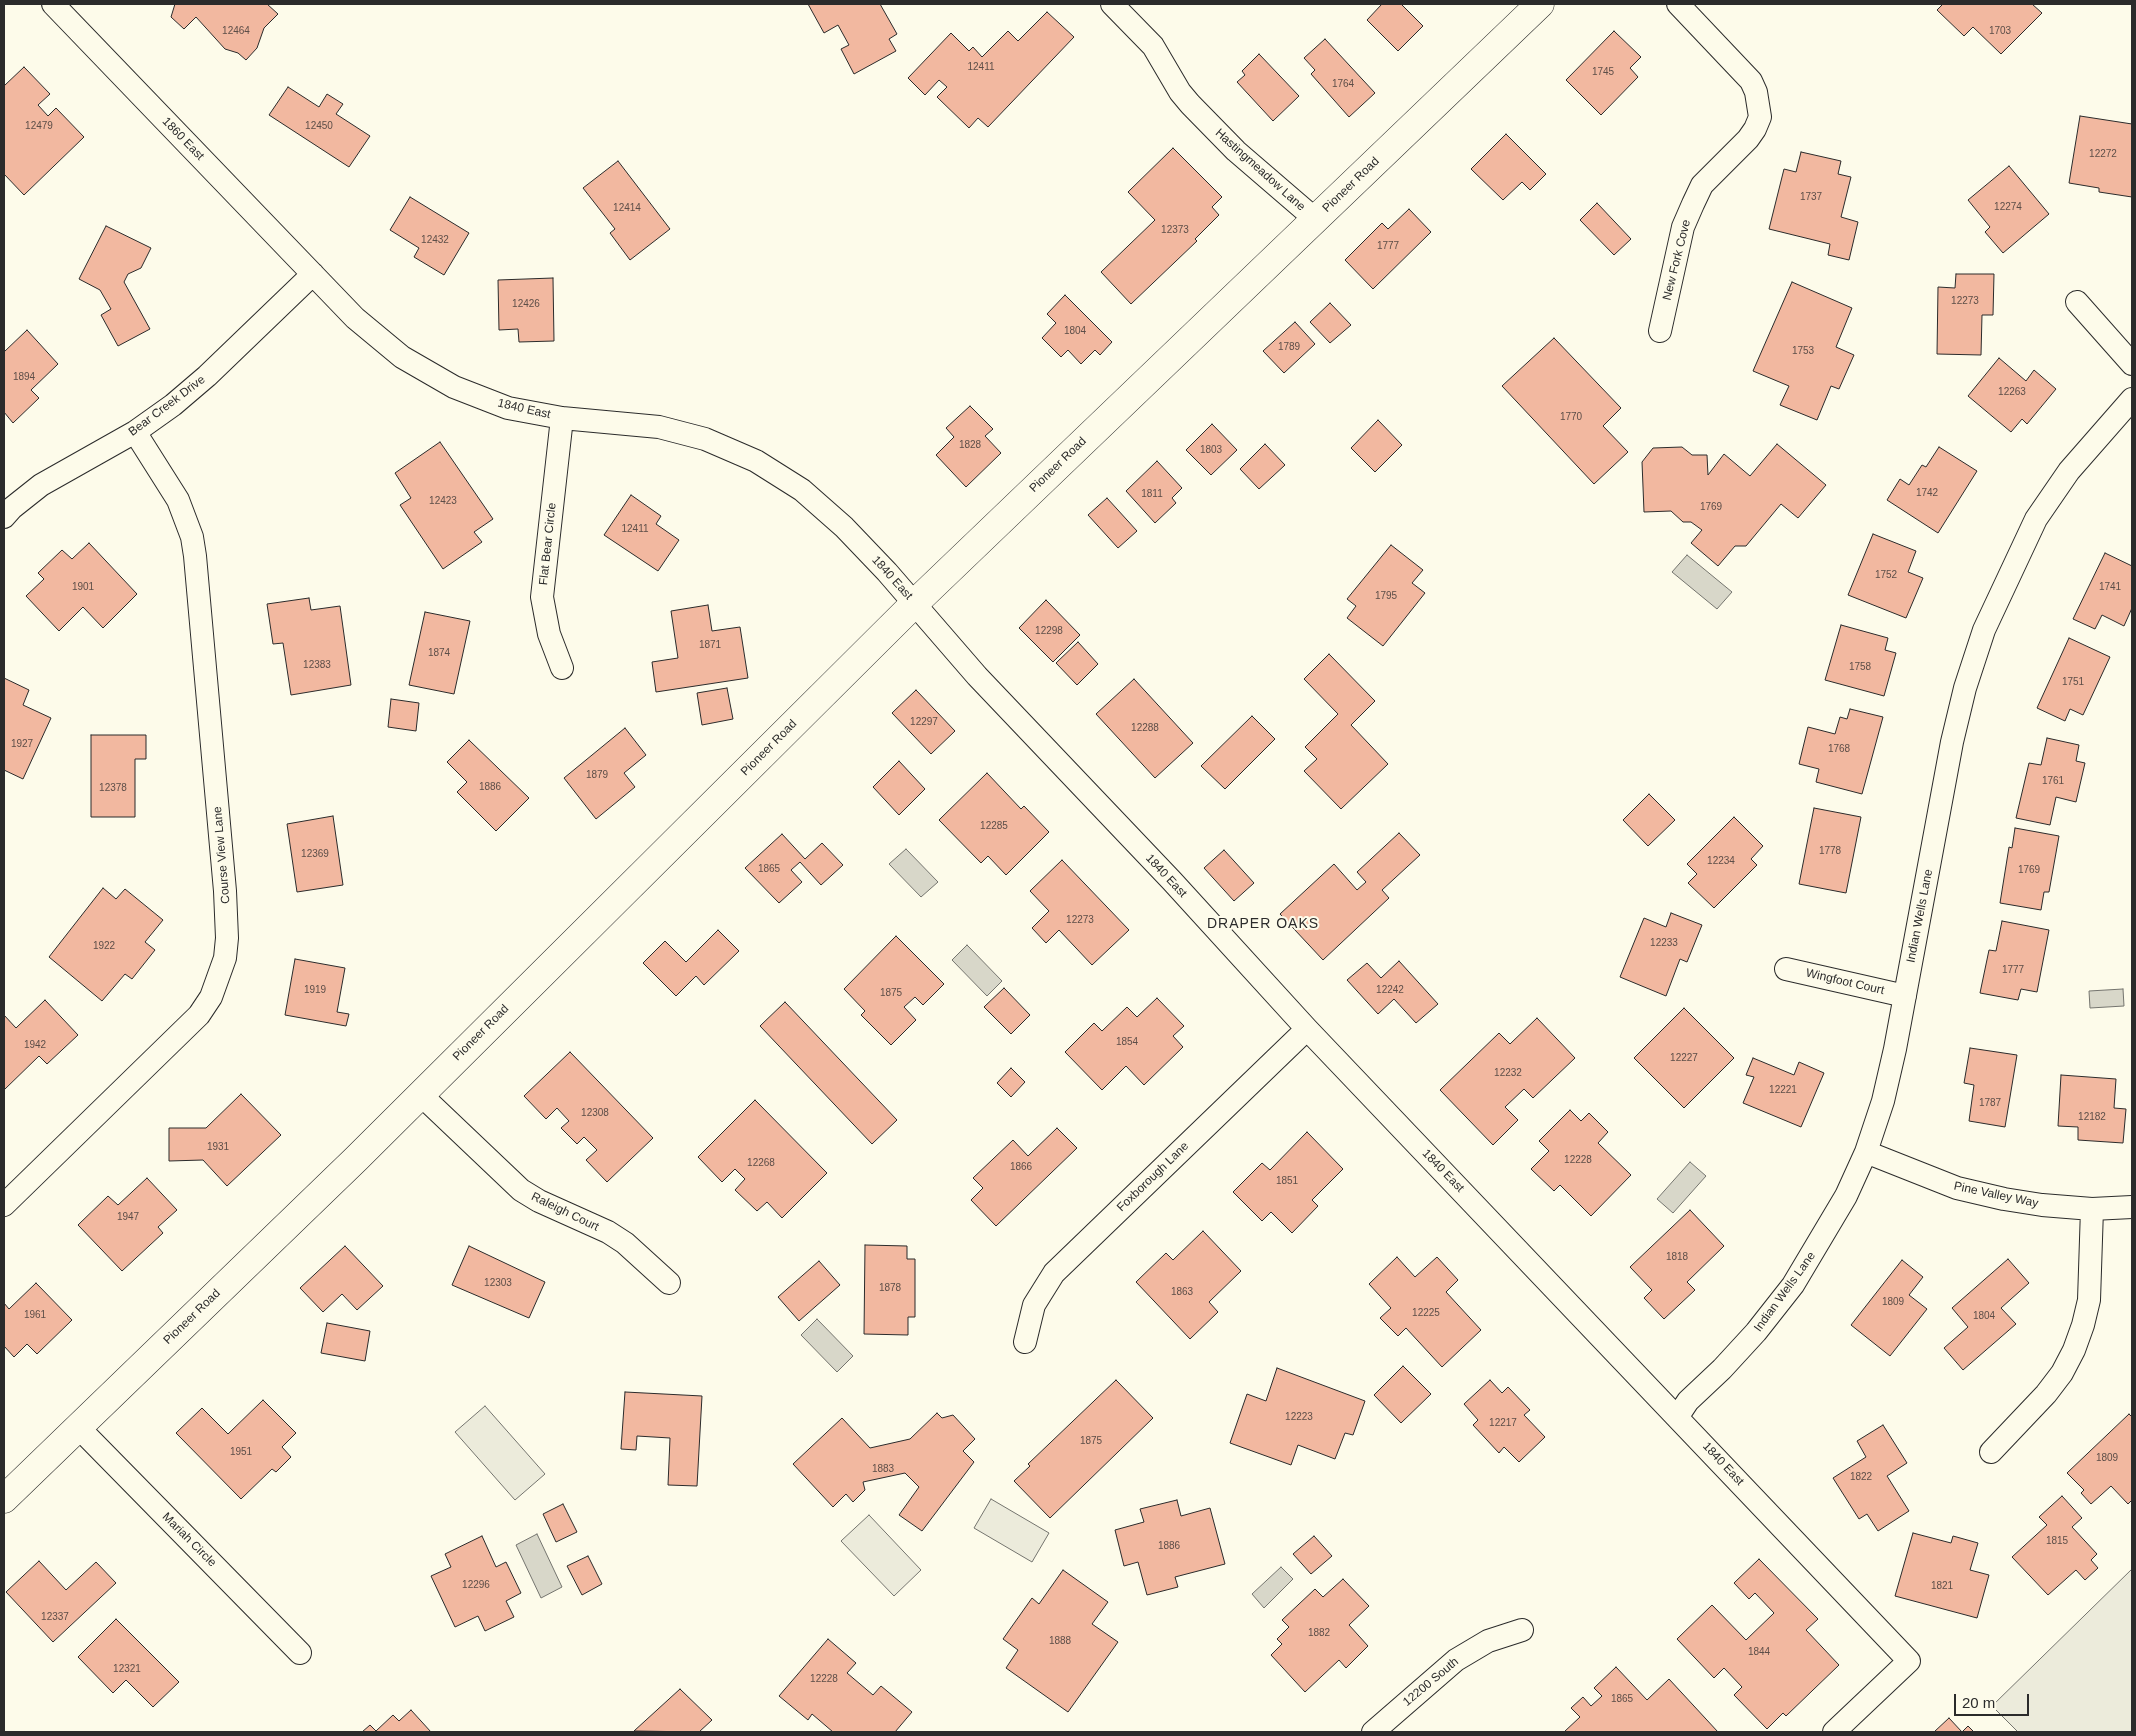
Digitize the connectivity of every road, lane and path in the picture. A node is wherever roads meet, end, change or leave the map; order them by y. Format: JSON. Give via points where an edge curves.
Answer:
{"nodes":[{"id":1,"x":53,"y":4,"type":"edge"},
{"id":2,"x":1112,"y":4,"type":"edge"},
{"id":3,"x":1540,"y":4,"type":"edge"},
{"id":4,"x":1678,"y":4,"type":"edge"},
{"id":5,"x":1315,"y":219,"type":"junction"},
{"id":6,"x":312,"y":274,"type":"junction"},
{"id":7,"x":2077,"y":302,"type":"dead end"},
{"id":8,"x":1660,"y":332,"type":"dead end"},
{"id":9,"x":2132,"y":364,"type":"edge"},
{"id":10,"x":2132,"y":399,"type":"edge"},
{"id":11,"x":562,"y":418,"type":"junction"},
{"id":12,"x":135,"y":432,"type":"junction"},
{"id":13,"x":4,"y":517,"type":"edge"},
{"id":14,"x":914,"y":603,"type":"junction"},
{"id":15,"x":562,"y":668,"type":"dead end"},
{"id":16,"x":1786,"y":969,"type":"dead end"},
{"id":17,"x":1905,"y":996,"type":"junction"},
{"id":18,"x":1306,"y":1029,"type":"junction"},
{"id":19,"x":420,"y":1094,"type":"junction"},
{"id":20,"x":1866,"y":1152,"type":"junction"},
{"id":21,"x":4,"y":1205,"type":"edge"},
{"id":22,"x":2132,"y":1207,"type":"edge"},
{"id":23,"x":2092,"y":1209,"type":"junction"},
{"id":24,"x":669,"y":1283,"type":"dead end"},
{"id":25,"x":1025,"y":1342,"type":"dead end"},
{"id":26,"x":1678,"y":1416,"type":"junction"},
{"id":27,"x":78,"y":1427,"type":"junction"},
{"id":28,"x":1990,"y":1452,"type":"dead end"},
{"id":29,"x":4,"y":1499,"type":"edge"},
{"id":30,"x":1522,"y":1630,"type":"dead end"},
{"id":31,"x":300,"y":1653,"type":"dead end"},
{"id":32,"x":1373,"y":1732,"type":"edge"},
{"id":33,"x":1834,"y":1732,"type":"edge"}],
"edges":[{"from":1,"to":6,"type":"street","name":"1860 East"},
{"from":2,"to":5,"type":"street","name":"Hastingmeadow Lane","via":[[1153,46],[1190,104],[1236,151]]},
{"from":3,"to":5,"type":"street","name":"Pioneer Road"},
{"from":4,"to":8,"type":"street","name":"New Fork Cove","via":[[1751,80],[1760,117],[1748,139],[1702,185],[1692,204],[1681,235]]},
{"from":5,"to":14,"type":"street","name":"Pioneer Road"},
{"from":6,"to":11,"type":"street","name":"1840 East","via":[[355,318],[419,367],[454,387],[508,408]]},
{"from":6,"to":12,"type":"street","name":"Bear Creek Drive","via":[[207,376]]},
{"from":7,"to":9,"type":"street"},
{"from":10,"to":17,"type":"street","name":"Indian Wells Lane","via":[[2069,471],[2036,519],[1984,630],[1952,742]]},
{"from":11,"to":14,"type":"street","name":"1840 East","via":[[659,427],[705,440],[756,461],[802,490],[844,526]]},
{"from":11,"to":15,"type":"street","name":"Flat Bear Circle","via":[[542,597],[549,634]]},
{"from":12,"to":13,"type":"street","name":"Bear Creek Drive","via":[[41,486]]},
{"from":12,"to":21,"type":"street","name":"Course View Lane","via":[[178,500],[192,537],[225,891],[225,958],[211,997],[199,1015]]},
{"from":14,"to":18,"type":"street","name":"1840 East","via":[[977,676],[1172,881]]},
{"from":14,"to":19,"type":"street","name":"Pioneer Road"},
{"from":16,"to":17,"type":"street","name":"Wingfoot Court"},
{"from":17,"to":20,"type":"street","name":"Indian Wells Lane","via":[[1883,1101]]},
{"from":18,"to":25,"type":"street","name":"Foxborough Lane","via":[[1054,1273],[1034,1305]]},
{"from":18,"to":26,"type":"street","name":"1840 East"},
{"from":19,"to":24,"type":"street","name":"Raleigh Court","via":[[521,1190],[608,1232]]},
{"from":19,"to":27,"type":"street","name":"Pioneer Road"},
{"from":20,"to":23,"type":"street","name":"Pine Valley Way","via":[[1957,1188],[2042,1205]]},
{"from":20,"to":26,"type":"street","name":"Indian Wells Lane","via":[[1846,1196],[1792,1285],[1756,1332],[1688,1401]]},
{"from":22,"to":23,"type":"street","name":"Pine Valley Way"},
{"from":23,"to":28,"type":"street","via":[[2089,1300],[2074,1350],[2046,1394]]},
{"from":26,"to":33,"type":"street","name":"1840 East","via":[[1910,1661]]},
{"from":27,"to":29,"type":"street","name":"Pioneer Road"},
{"from":27,"to":31,"type":"street","name":"Mariah Circle"},
{"from":30,"to":32,"type":"street","name":"12200 South","via":[[1488,1641],[1456,1660]]}]}
